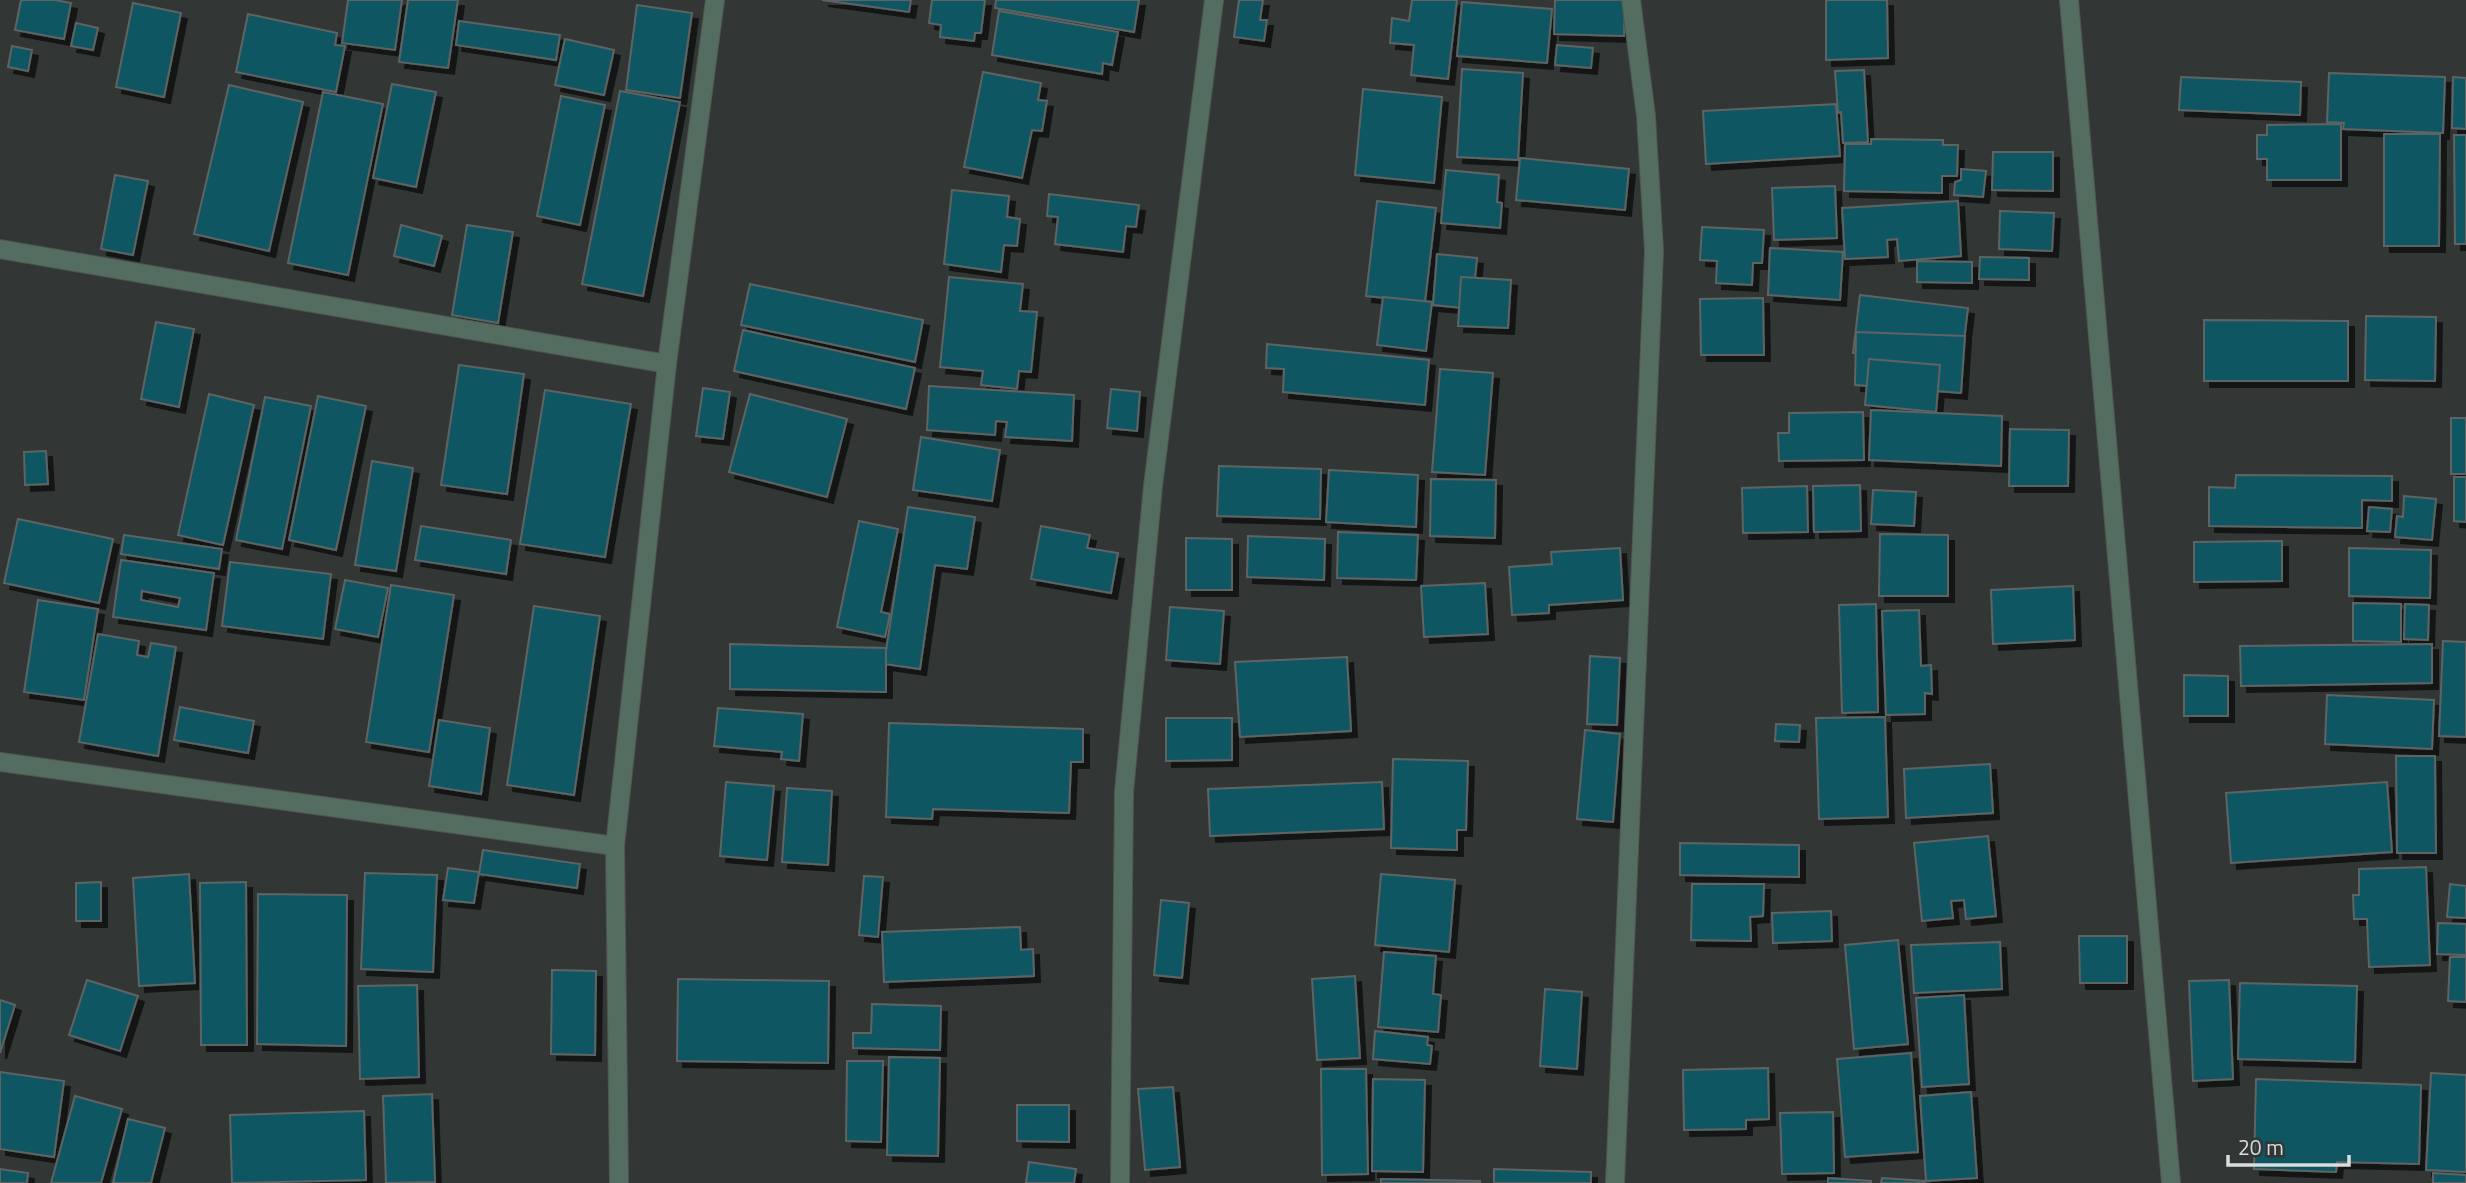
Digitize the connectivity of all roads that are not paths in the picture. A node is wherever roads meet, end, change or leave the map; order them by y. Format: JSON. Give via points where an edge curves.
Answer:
{"nodes":[{"id":1,"x":715,"y":0,"type":"edge"},
{"id":2,"x":1214,"y":0,"type":"edge"},
{"id":3,"x":1631,"y":0,"type":"edge"},
{"id":4,"x":2069,"y":0,"type":"edge"},
{"id":5,"x":0,"y":248,"type":"edge"},
{"id":6,"x":667,"y":364,"type":"junction"},
{"id":7,"x":0,"y":762,"type":"edge"},
{"id":8,"x":615,"y":846,"type":"junction"},
{"id":9,"x":619,"y":1183,"type":"edge"},
{"id":10,"x":1120,"y":1183,"type":"edge"},
{"id":11,"x":1615,"y":1183,"type":"edge"},
{"id":12,"x":2171,"y":1183,"type":"edge"}],
"edges":[{"from":1,"to":6,"type":"street"},
{"from":2,"to":10,"type":"street","via":[[1153,486],[1124,792]]},
{"from":3,"to":11,"type":"street","via":[[1646,116],[1654,251]]},
{"from":4,"to":12,"type":"street"},
{"from":5,"to":6,"type":"street"},
{"from":6,"to":8,"type":"street"},
{"from":7,"to":8,"type":"street"},
{"from":8,"to":9,"type":"street"}]}
